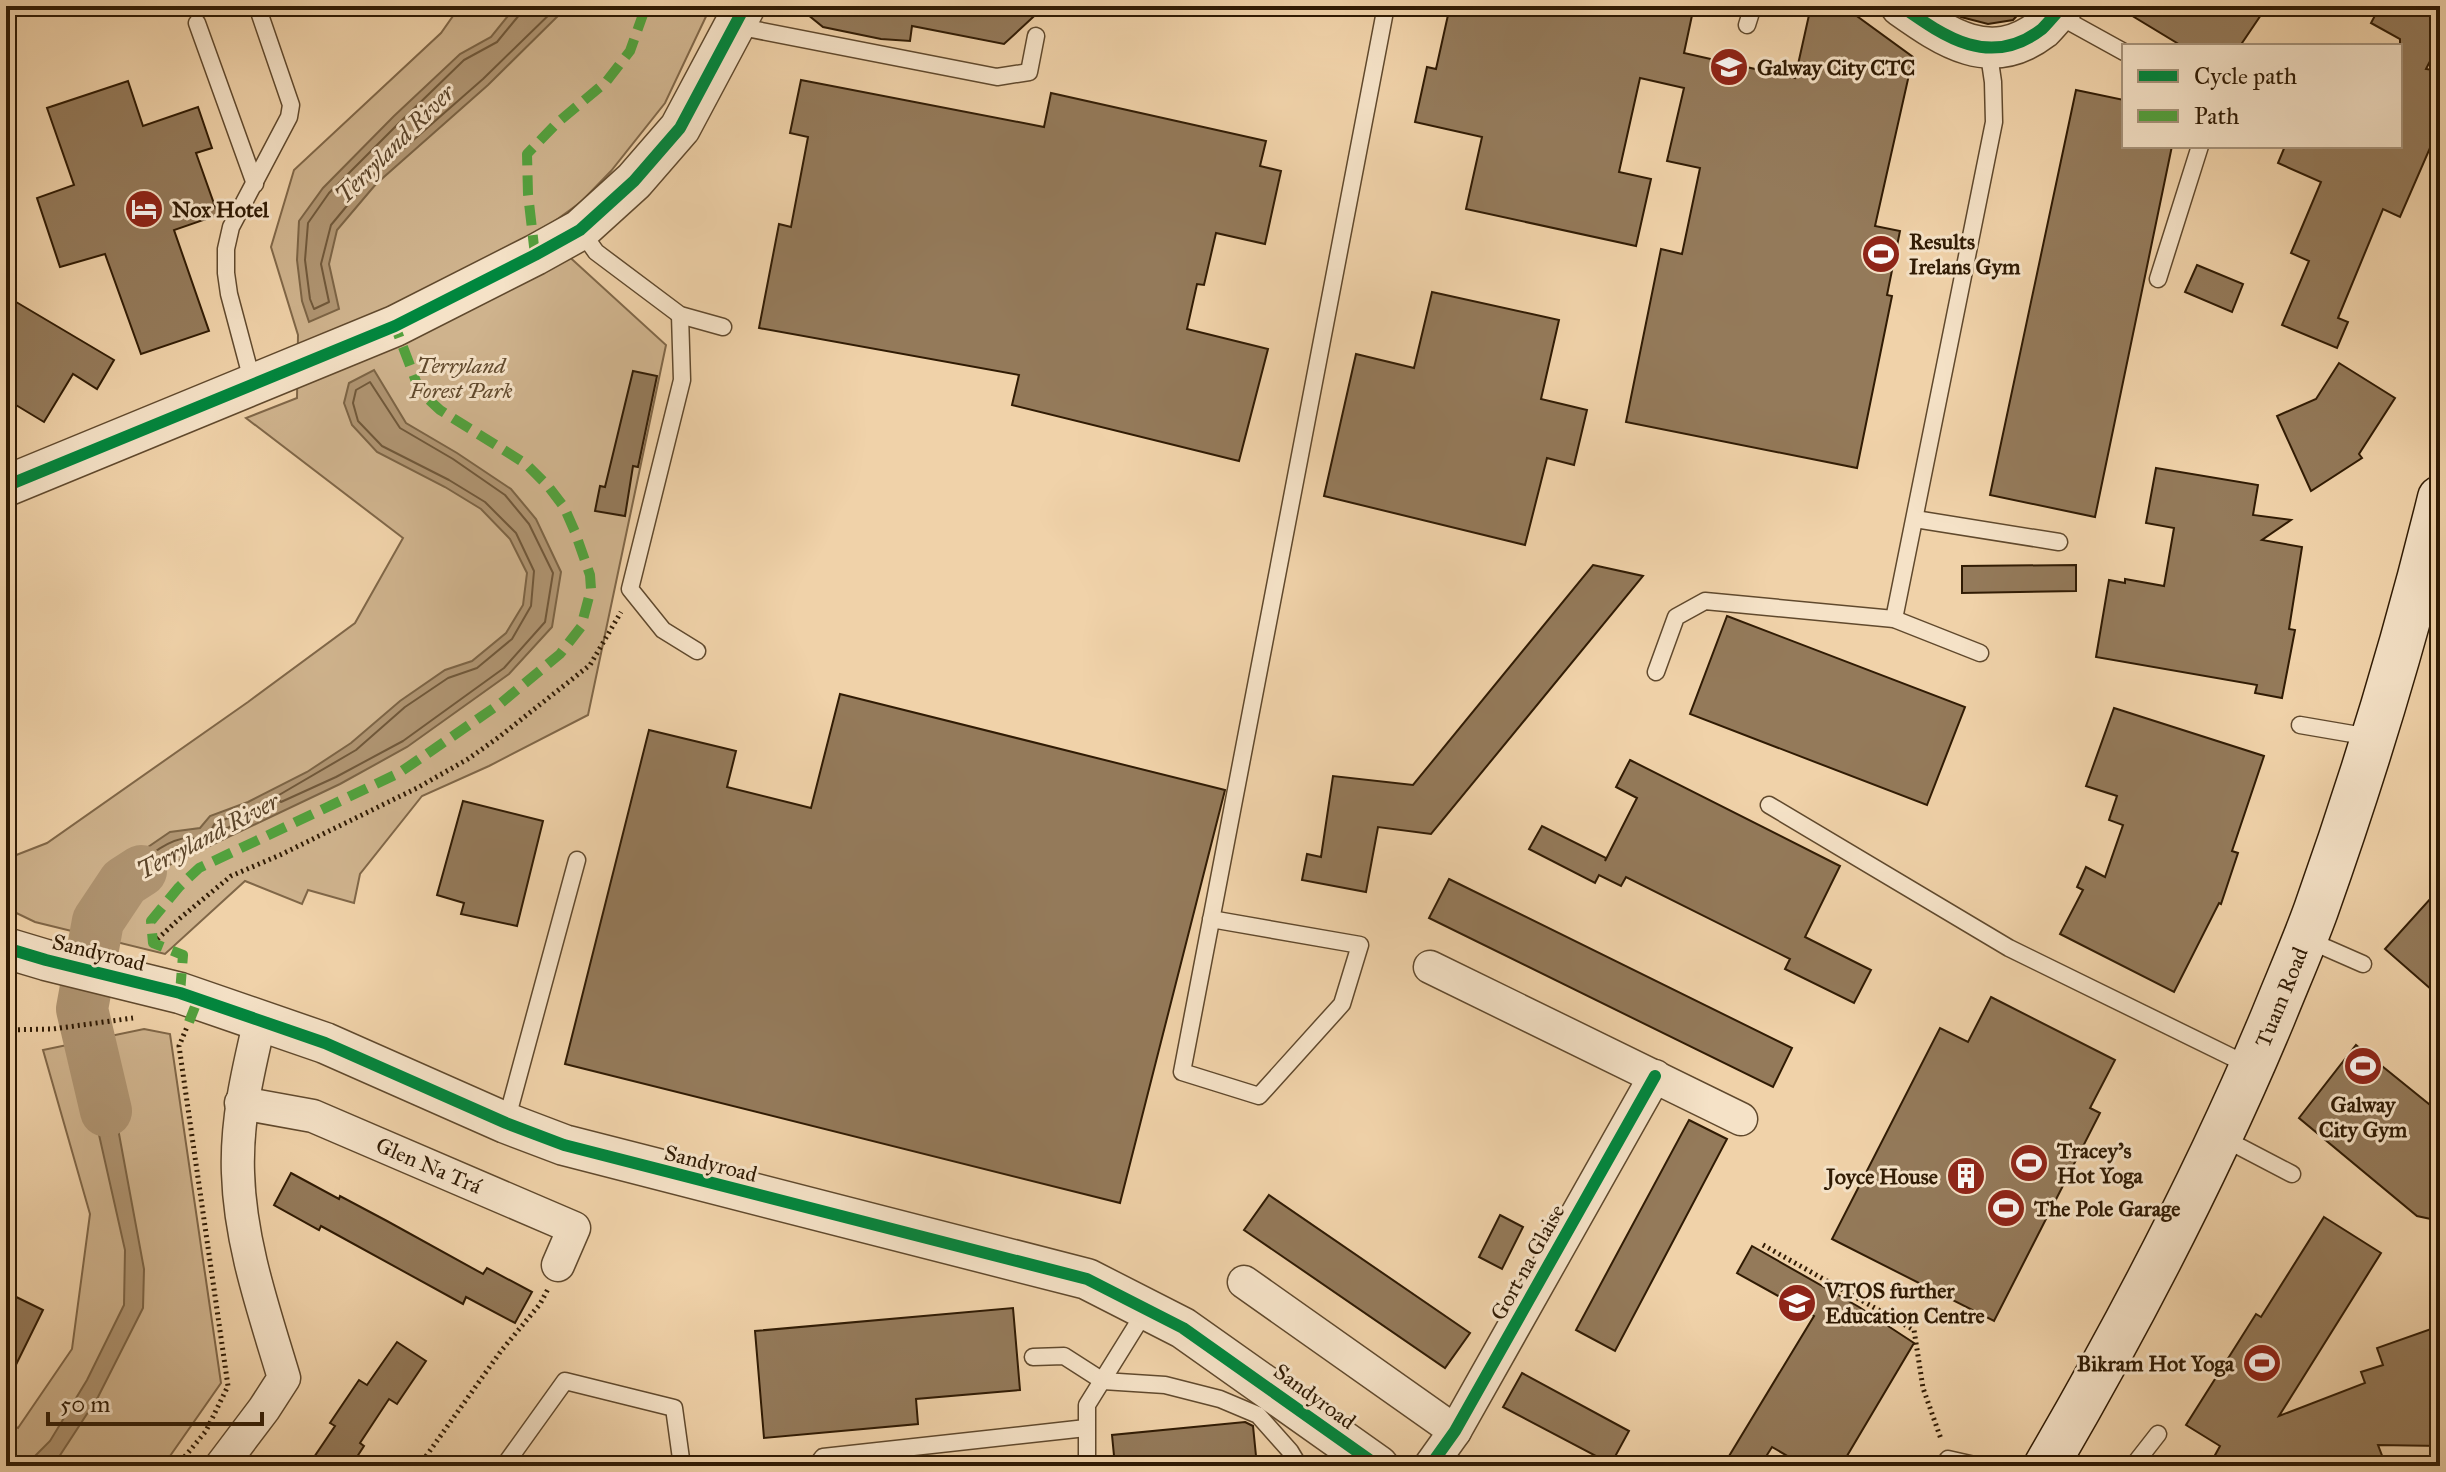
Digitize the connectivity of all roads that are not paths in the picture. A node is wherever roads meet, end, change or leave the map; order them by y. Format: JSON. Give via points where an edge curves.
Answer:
{"nodes":[{"id":1,"x":257,"y":6,"type":"edge"},
{"id":2,"x":1386,"y":6,"type":"edge"},
{"id":3,"x":1753,"y":6,"type":"edge"},
{"id":4,"x":1901,"y":6,"type":"edge"},
{"id":5,"x":2059,"y":10,"type":"edge"},
{"id":6,"x":739,"y":16,"type":"edge"},
{"id":7,"x":197,"y":23,"type":"dead end"},
{"id":8,"x":1747,"y":25,"type":"dead end"},
{"id":9,"x":1036,"y":36,"type":"dead end"},
{"id":10,"x":1988,"y":48,"type":"junction"},
{"id":11,"x":2122,"y":51,"type":"edge"},
{"id":12,"x":2199,"y":148,"type":"edge"},
{"id":13,"x":255,"y":184,"type":"junction"},
{"id":14,"x":580,"y":230,"type":"junction"},
{"id":15,"x":2158,"y":279,"type":"dead end"},
{"id":16,"x":680,"y":315,"type":"junction"},
{"id":17,"x":723,"y":327,"type":"dead end"},
{"id":18,"x":253,"y":384,"type":"junction"},
{"id":19,"x":6,"y":486,"type":"edge"},
{"id":20,"x":2440,"y":498,"type":"edge"},
{"id":21,"x":1915,"y":519,"type":"junction"},
{"id":22,"x":2059,"y":542,"type":"dead end"},
{"id":23,"x":2432,"y":563,"type":"edge"},
{"id":24,"x":1894,"y":619,"type":"junction"},
{"id":25,"x":697,"y":651,"type":"dead end"},
{"id":26,"x":1980,"y":653,"type":"dead end"},
{"id":27,"x":1656,"y":672,"type":"dead end"},
{"id":28,"x":2300,"y":725,"type":"dead end"},
{"id":29,"x":2371,"y":737,"type":"junction"},
{"id":30,"x":1769,"y":805,"type":"dead end"},
{"id":31,"x":577,"y":860,"type":"dead end"},
{"id":32,"x":1211,"y":919,"type":"junction"},
{"id":33,"x":2305,"y":939,"type":"junction"},
{"id":34,"x":6,"y":948,"type":"edge"},
{"id":35,"x":2363,"y":964,"type":"dead end"},
{"id":36,"x":1430,"y":967,"type":"dead end"},
{"id":37,"x":260,"y":1020,"type":"junction"},
{"id":38,"x":2252,"y":1067,"type":"junction"},
{"id":39,"x":1655,"y":1076,"type":"junction"},
{"id":40,"x":241,"y":1103,"type":"junction"},
{"id":41,"x":1741,"y":1119,"type":"dead end"},
{"id":42,"x":506,"y":1123,"type":"junction"},
{"id":43,"x":2222,"y":1137,"type":"junction"},
{"id":44,"x":2292,"y":1174,"type":"dead end"},
{"id":45,"x":558,"y":1265,"type":"dead end"},
{"id":46,"x":1244,"y":1282,"type":"dead end"},
{"id":47,"x":1147,"y":1309,"type":"junction"},
{"id":48,"x":1033,"y":1357,"type":"dead end"},
{"id":49,"x":1103,"y":1381,"type":"junction"},
{"id":50,"x":1086,"y":1428,"type":"junction"},
{"id":51,"x":1455,"y":1431,"type":"junction"},
{"id":52,"x":2158,"y":1434,"type":"dead end"},
{"id":53,"x":1948,"y":1459,"type":"road end"},
{"id":54,"x":221,"y":1466,"type":"edge"},
{"id":55,"x":504,"y":1466,"type":"edge"},
{"id":56,"x":682,"y":1466,"type":"edge"},
{"id":57,"x":816,"y":1466,"type":"edge"},
{"id":58,"x":1087,"y":1466,"type":"edge"},
{"id":59,"x":1299,"y":1466,"type":"edge"},
{"id":60,"x":1378,"y":1466,"type":"edge"},
{"id":61,"x":1430,"y":1466,"type":"edge"},
{"id":62,"x":1979,"y":1466,"type":"edge"},
{"id":63,"x":2046,"y":1466,"type":"edge"},
{"id":64,"x":2133,"y":1466,"type":"edge"}],
"edges":[{"from":1,"to":13,"type":"lane","via":[[291,105]]},
{"from":2,"to":32,"type":"lane"},
{"from":3,"to":8,"type":"lane"},
{"from":4,"to":10,"type":"street","via":[[1956,42]]},
{"from":5,"to":10,"type":"street","via":[[2041,29],[2010,46]]},
{"from":5,"to":11,"type":"lane"},
{"from":6,"to":9,"type":"lane","via":[[997,77],[1029,72]]},
{"from":6,"to":14,"type":"street","via":[[680,128],[634,181]]},
{"from":7,"to":13,"type":"lane"},
{"from":10,"to":21,"type":"lane","via":[[1994,122]]},
{"from":12,"to":15,"type":"lane"},
{"from":13,"to":18,"type":"lane","via":[[231,227],[226,249],[236,324]]},
{"from":14,"to":16,"type":"lane","via":[[596,252]]},
{"from":14,"to":18,"type":"street","via":[[395,326]]},
{"from":16,"to":17,"type":"lane"},
{"from":16,"to":25,"type":"lane","via":[[682,380],[630,589],[663,630]]},
{"from":18,"to":19,"type":"street"},
{"from":20,"to":23,"type":"main road","name":"Tuam Road"},
{"from":21,"to":22,"type":"lane"},
{"from":21,"to":24,"type":"lane"},
{"from":23,"to":29,"type":"main road","name":"Tuam Road"},
{"from":24,"to":26,"type":"lane"},
{"from":24,"to":27,"type":"lane","via":[[1705,601],[1676,617]]},
{"from":28,"to":29,"type":"lane"},
{"from":29,"to":33,"type":"main road","name":"Tuam Road"},
{"from":30,"to":38,"type":"lane","via":[[2009,948]]},
{"from":31,"to":42,"type":"lane"},
{"from":32,"to":32,"type":"lane","via":[[1360,945],[1342,1004],[1259,1096],[1182,1072]]},
{"from":33,"to":35,"type":"lane"},
{"from":33,"to":38,"type":"main road","name":"Tuam Road"},
{"from":34,"to":37,"type":"street","name":"Sandyroad"},
{"from":36,"to":39,"type":"street"},
{"from":37,"to":40,"type":"street"},
{"from":37,"to":42,"type":"street","name":"Sandyroad"},
{"from":38,"to":43,"type":"main road","name":"Tuam Road"},
{"from":39,"to":41,"type":"street"},
{"from":39,"to":51,"type":"street","name":"Gort na Glaise"},
{"from":40,"to":45,"type":"street","name":"Glen Na Trá","via":[[313,1116],[574,1228]]},
{"from":40,"to":54,"type":"street","via":[[238,1174],[249,1257],[284,1378]]},
{"from":42,"to":47,"type":"street","name":"Sandyroad","via":[[680,1177],[1087,1279]]},
{"from":43,"to":44,"type":"lane"},
{"from":43,"to":63,"type":"main road","name":"Tuam Road","via":[[2143,1295]]},
{"from":46,"to":51,"type":"street"},
{"from":47,"to":49,"type":"lane"},
{"from":47,"to":60,"type":"street","name":"Sandyroad","via":[[1228,1358]]},
{"from":48,"to":49,"type":"lane","via":[[1064,1356]]},
{"from":49,"to":50,"type":"lane","via":[[1087,1405]]},
{"from":49,"to":59,"type":"lane","via":[[1165,1385],[1246,1409],[1258,1415]]},
{"from":50,"to":57,"type":"lane","via":[[823,1457]]},
{"from":50,"to":58,"type":"lane"},
{"from":51,"to":61,"type":"street","name":"Gort na Glaise"},
{"from":52,"to":64,"type":"lane"},
{"from":53,"to":62,"type":"lane"},
{"from":55,"to":56,"type":"lane","via":[[565,1381],[674,1408]]}]}
